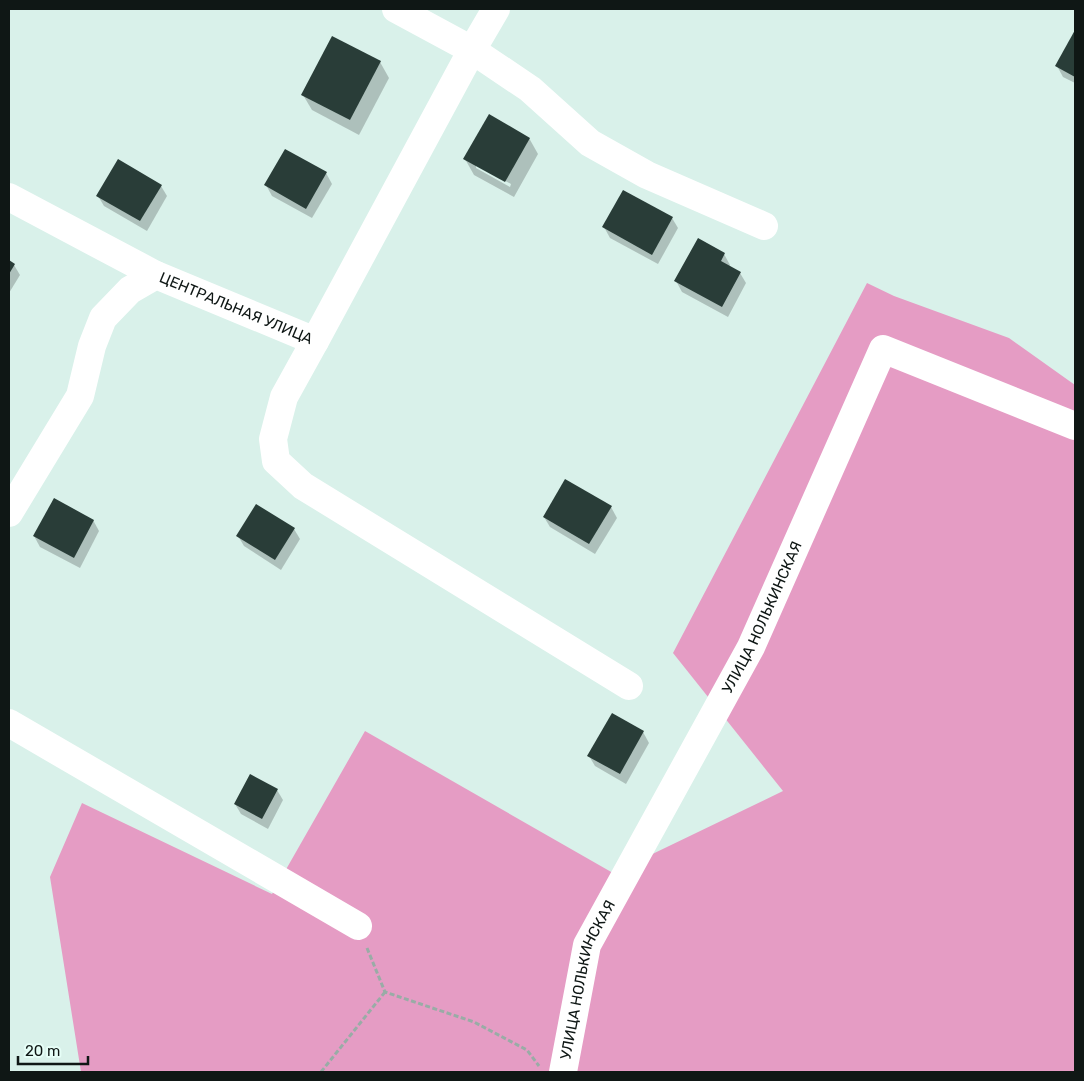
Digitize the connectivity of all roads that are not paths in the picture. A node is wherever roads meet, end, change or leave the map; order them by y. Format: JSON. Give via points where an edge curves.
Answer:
{"nodes":[{"id":1,"x":396,"y":9,"type":"edge"},
{"id":2,"x":496,"y":9,"type":"edge"},
{"id":3,"x":472,"y":50,"type":"junction"},
{"id":4,"x":9,"y":197,"type":"edge"},
{"id":5,"x":764,"y":226,"type":"dead end"},
{"id":6,"x":156,"y":275,"type":"junction"},
{"id":7,"x":315,"y":341,"type":"junction"},
{"id":8,"x":1075,"y":426,"type":"edge"},
{"id":9,"x":9,"y":512,"type":"edge"},
{"id":10,"x":629,"y":686,"type":"dead end"},
{"id":11,"x":9,"y":723,"type":"edge"},
{"id":12,"x":358,"y":926,"type":"road end"},
{"id":13,"x":563,"y":1072,"type":"edge"}],
"edges":[{"from":1,"to":3,"type":"street"},
{"from":2,"to":3,"type":"street","name":"ЦЕНТРАЛЬНАЯ УЛИЦА"},
{"from":3,"to":5,"type":"street","via":[[530,89],[590,143],[647,175]]},
{"from":3,"to":7,"type":"street","name":"ЦЕНТРАЛЬНАЯ УЛИЦА"},
{"from":4,"to":6,"type":"street"},
{"from":6,"to":7,"type":"street","name":"ЦЕНТРАЛЬНАЯ УЛИЦА"},
{"from":6,"to":9,"type":"street","name":"ЦЕНТРАЛЬНАЯ УЛИЦА","via":[[130,290],[103,318],[92,346],[80,396]]},
{"from":7,"to":10,"type":"street","via":[[284,397],[273,439],[276,461],[303,486]]},
{"from":8,"to":13,"type":"street","name":"УЛИЦА НОЛЬКИНСКАЯ","via":[[882,349],[751,647],[587,945]]},
{"from":11,"to":12,"type":"street"}]}
